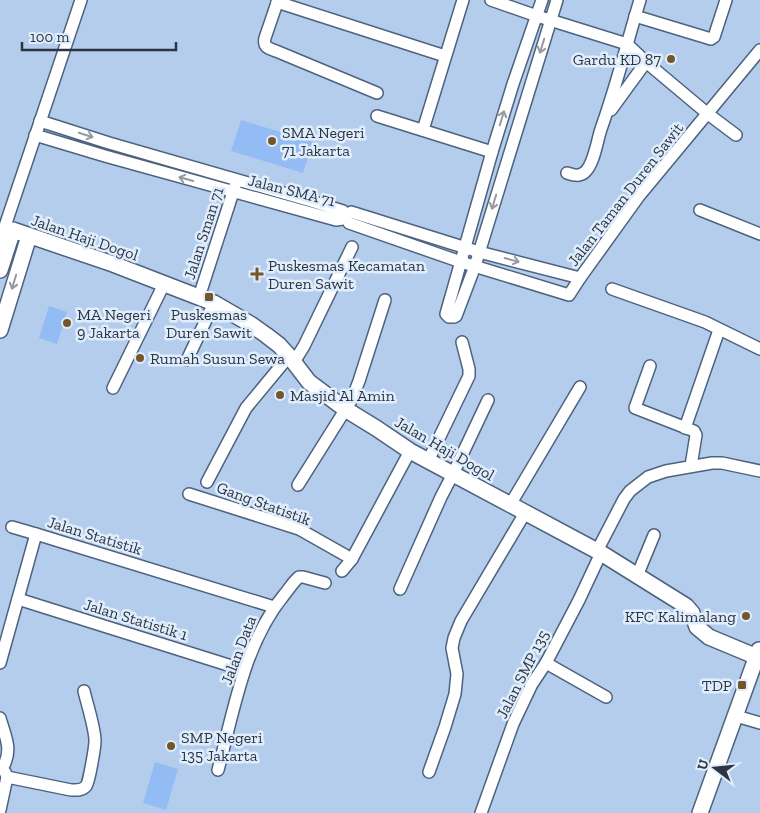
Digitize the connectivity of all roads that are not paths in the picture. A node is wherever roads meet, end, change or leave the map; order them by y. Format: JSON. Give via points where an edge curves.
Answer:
{"nodes":[{"id":1,"x":81,"y":0,"type":"edge"},
{"id":2,"x":463,"y":0,"type":"edge"},
{"id":3,"x":491,"y":0,"type":"edge"},
{"id":4,"x":542,"y":0,"type":"edge"},
{"id":5,"x":556,"y":0,"type":"edge"},
{"id":6,"x":640,"y":0,"type":"edge"},
{"id":7,"x":726,"y":0,"type":"edge"},
{"id":8,"x":278,"y":1,"type":"edge"},
{"id":9,"x":537,"y":16,"type":"junction"},
{"id":10,"x":635,"y":16,"type":"junction"},
{"id":11,"x":550,"y":20,"type":"junction"},
{"id":12,"x":627,"y":44,"type":"junction"},
{"id":13,"x":760,"y":50,"type":"edge"},
{"id":14,"x":445,"y":56,"type":"junction"},
{"id":15,"x":646,"y":62,"type":"junction"},
{"id":16,"x":377,"y":93,"type":"dead end"},
{"id":17,"x":708,"y":114,"type":"junction"},
{"id":18,"x":377,"y":116,"type":"dead end"},
{"id":19,"x":605,"y":118,"type":"junction"},
{"id":20,"x":40,"y":121,"type":"junction"},
{"id":21,"x":423,"y":130,"type":"junction"},
{"id":22,"x":35,"y":135,"type":"junction"},
{"id":23,"x":736,"y":135,"type":"dead end"},
{"id":24,"x":109,"y":143,"type":"junction"},
{"id":25,"x":492,"y":152,"type":"junction"},
{"id":26,"x":105,"y":156,"type":"junction"},
{"id":27,"x":567,"y":173,"type":"dead end"},
{"id":28,"x":237,"y":180,"type":"junction"},
{"id":29,"x":233,"y":192,"type":"junction"},
{"id":30,"x":700,"y":210,"type":"dead end"},
{"id":31,"x":9,"y":229,"type":"junction"},
{"id":32,"x":760,"y":234,"type":"edge"},
{"id":33,"x":29,"y":236,"type":"junction"},
{"id":34,"x":0,"y":241,"type":"edge"},
{"id":35,"x":352,"y":247,"type":"dead end"},
{"id":36,"x":465,"y":247,"type":"junction"},
{"id":37,"x":479,"y":252,"type":"junction"},
{"id":38,"x":461,"y":262,"type":"junction"},
{"id":39,"x":474,"y":266,"type":"junction"},
{"id":40,"x":0,"y":270,"type":"edge"},
{"id":41,"x":580,"y":278,"type":"junction"},
{"id":42,"x":164,"y":284,"type":"junction"},
{"id":43,"x":612,"y":289,"type":"dead end"},
{"id":44,"x":569,"y":295,"type":"joint"},
{"id":45,"x":199,"y":297,"type":"junction"},
{"id":46,"x":385,"y":300,"type":"dead end"},
{"id":47,"x":214,"y":303,"type":"junction"},
{"id":48,"x":0,"y":330,"type":"edge"},
{"id":49,"x":719,"y":330,"type":"junction"},
{"id":50,"x":462,"y":342,"type":"dead end"},
{"id":51,"x":760,"y":349,"type":"edge"},
{"id":52,"x":292,"y":359,"type":"junction"},
{"id":53,"x":187,"y":360,"type":"dead end"},
{"id":54,"x":650,"y":366,"type":"dead end"},
{"id":55,"x":580,"y":387,"type":"dead end"},
{"id":56,"x":113,"y":388,"type":"dead end"},
{"id":57,"x":488,"y":400,"type":"dead end"},
{"id":58,"x":345,"y":409,"type":"junction"},
{"id":59,"x":685,"y":428,"type":"junction"},
{"id":60,"x":410,"y":451,"type":"junction"},
{"id":61,"x":428,"y":461,"type":"junction"},
{"id":62,"x":691,"y":466,"type":"junction"},
{"id":63,"x":760,"y":471,"type":"edge"},
{"id":64,"x":453,"y":474,"type":"junction"},
{"id":65,"x":207,"y":482,"type":"dead end"},
{"id":66,"x":298,"y":485,"type":"dead end"},
{"id":67,"x":189,"y":494,"type":"dead end"},
{"id":68,"x":510,"y":505,"type":"junction"},
{"id":69,"x":525,"y":513,"type":"junction"},
{"id":70,"x":12,"y":527,"type":"dead end"},
{"id":71,"x":36,"y":534,"type":"junction"},
{"id":72,"x":654,"y":534,"type":"dead end"},
{"id":73,"x":599,"y":552,"type":"junction"},
{"id":74,"x":352,"y":558,"type":"junction"},
{"id":75,"x":342,"y":571,"type":"dead end"},
{"id":76,"x":637,"y":576,"type":"junction"},
{"id":77,"x":325,"y":583,"type":"dead end"},
{"id":78,"x":400,"y":589,"type":"dead end"},
{"id":79,"x":18,"y":599,"type":"junction"},
{"id":80,"x":274,"y":607,"type":"junction"},
{"id":81,"x":758,"y":652,"type":"edge"},
{"id":82,"x":0,"y":663,"type":"edge"},
{"id":83,"x":546,"y":663,"type":"junction"},
{"id":84,"x":244,"y":670,"type":"junction"},
{"id":85,"x":84,"y":691,"type":"dead end"},
{"id":86,"x":606,"y":697,"type":"dead end"},
{"id":87,"x":736,"y":716,"type":"junction"},
{"id":88,"x":0,"y":718,"type":"edge"},
{"id":89,"x":760,"y":723,"type":"edge"},
{"id":90,"x":3,"y":769,"type":"edge"},
{"id":91,"x":218,"y":770,"type":"dead end"},
{"id":92,"x":429,"y":772,"type":"dead end"},
{"id":93,"x":0,"y":810,"type":"edge"},
{"id":94,"x":481,"y":813,"type":"edge"},
{"id":95,"x":700,"y":813,"type":"edge"}],
"edges":[{"from":1,"to":20,"type":"street"},
{"from":2,"to":14,"type":"street"},
{"from":3,"to":9,"type":"street"},
{"from":4,"to":9,"type":"street"},
{"from":5,"to":11,"type":"street"},
{"from":6,"to":10,"type":"street"},
{"from":7,"to":10,"type":"street","via":[[711,39]]},
{"from":8,"to":14,"type":"street"},
{"from":8,"to":16,"type":"street","via":[[265,46]]},
{"from":9,"to":11,"type":"street"},
{"from":25,"to":9,"type":"street","one_way":true},
{"from":10,"to":12,"type":"street"},
{"from":11,"to":12,"type":"street"},
{"from":11,"to":37,"type":"street","one_way":true},
{"from":12,"to":15,"type":"street"},
{"from":12,"to":19,"type":"street"},
{"from":13,"to":17,"type":"street","name":"Jalan Taman Duren Sawit"},
{"from":14,"to":21,"type":"street"},
{"from":15,"to":17,"type":"street"},
{"from":15,"to":19,"type":"street"},
{"from":17,"to":23,"type":"street"},
{"from":17,"to":41,"type":"street","name":"Jalan Taman Duren Sawit","via":[[640,196]]},
{"from":18,"to":21,"type":"street"},
{"from":19,"to":27,"type":"street","via":[[586,171],[577,176]]},
{"from":20,"to":22,"type":"street"},
{"from":20,"to":24,"type":"street","name":"Jalan SMA 71","one_way":true},
{"from":21,"to":25,"type":"street"},
{"from":22,"to":26,"type":"street","name":"Jalan SMA 71"},
{"from":22,"to":31,"type":"street"},
{"from":24,"to":26,"type":"street"},
{"from":24,"to":28,"type":"street","name":"Jalan SMA 71"},
{"from":25,"to":36,"type":"street"},
{"from":29,"to":26,"type":"street","name":"Jalan SMA 71","one_way":true},
{"from":28,"to":29,"type":"street","name":"Jalan Sman 71"},
{"from":28,"to":29,"type":"street","name":"Jalan SMA 71","via":[[336,208],[346,215],[336,220]]},
{"from":29,"to":45,"type":"street","name":"Jalan Sman 71"},
{"from":30,"to":32,"type":"street"},
{"from":31,"to":33,"type":"street","name":"Jalan Haji Dogol"},
{"from":31,"to":34,"type":"street"},
{"from":31,"to":40,"type":"street"},
{"from":33,"to":42,"type":"street","name":"Jalan Haji Dogol"},
{"from":33,"to":48,"type":"street","one_way":true},
{"from":35,"to":52,"type":"street","via":[[308,339]]},
{"from":36,"to":37,"type":"street","name":"Jalan SMA 71"},
{"from":36,"to":38,"type":"street"},
{"from":36,"to":38,"type":"street","name":"Jalan SMA 71","via":[[350,217]]},
{"from":37,"to":39,"type":"street"},
{"from":37,"to":41,"type":"street","name":"Jalan SMA 71","one_way":true},
{"from":38,"to":39,"type":"street","name":"Jalan SMA 71"},
{"from":38,"to":39,"type":"street","via":[[446,314],[448,317],[456,316]]},
{"from":39,"to":44,"type":"street","name":"Jalan SMA 71"},
{"from":41,"to":44,"type":"street","name":"Jalan Taman Duren Sawit"},
{"from":42,"to":45,"type":"street","name":"Jalan Haji Dogol"},
{"from":42,"to":56,"type":"street"},
{"from":43,"to":49,"type":"street"},
{"from":45,"to":47,"type":"street","name":"Jalan Haji Dogol"},
{"from":46,"to":58,"type":"street","via":[[359,381]]},
{"from":47,"to":52,"type":"street","name":"Jalan Haji Dogol","via":[[252,325]]},
{"from":47,"to":53,"type":"street"},
{"from":49,"to":51,"type":"street"},
{"from":49,"to":59,"type":"street"},
{"from":50,"to":61,"type":"street","via":[[469,376]]},
{"from":52,"to":58,"type":"street","name":"Jalan Haji Dogol","via":[[310,382]]},
{"from":52,"to":65,"type":"street","via":[[246,408]]},
{"from":54,"to":59,"type":"street","via":[[636,408]]},
{"from":55,"to":68,"type":"street"},
{"from":57,"to":64,"type":"street"},
{"from":58,"to":60,"type":"street","name":"Jalan Haji Dogol"},
{"from":58,"to":66,"type":"street"},
{"from":59,"to":62,"type":"street","via":[[696,435]]},
{"from":60,"to":61,"type":"street","name":"Jalan Haji Dogol"},
{"from":60,"to":74,"type":"street"},
{"from":61,"to":64,"type":"street","name":"Jalan Haji Dogol"},
{"from":62,"to":63,"type":"street","name":"Jalan SMP 135","via":[[722,463]]},
{"from":62,"to":73,"type":"street","name":"Jalan SMP 135","via":[[648,477],[630,491]]},
{"from":64,"to":68,"type":"street","name":"Jalan Haji Dogol"},
{"from":64,"to":78,"type":"street"},
{"from":67,"to":74,"type":"street","name":"Gang Statistik","via":[[299,529]]},
{"from":68,"to":69,"type":"street","name":"Jalan Haji Dogol"},
{"from":69,"to":73,"type":"street","name":"Jalan Haji Dogol"},
{"from":69,"to":92,"type":"street","via":[[454,638],[455,694]]},
{"from":70,"to":71,"type":"street"},
{"from":71,"to":79,"type":"street","name":"Jalan Statistik"},
{"from":71,"to":80,"type":"street","name":"Jalan Statistik"},
{"from":72,"to":76,"type":"street"},
{"from":73,"to":76,"type":"street","name":"Jalan Haji Dogol"},
{"from":73,"to":83,"type":"street","name":"Jalan SMP 135","via":[[579,600]]},
{"from":74,"to":75,"type":"street"},
{"from":76,"to":81,"type":"street","name":"Jalan Haji Dogol","via":[[686,606],[697,627],[709,637]]},
{"from":77,"to":80,"type":"street","name":"Jalan Data","via":[[299,577]]},
{"from":79,"to":82,"type":"street","name":"Jalan Statistik"},
{"from":79,"to":84,"type":"street","name":"Jalan Statistik 1"},
{"from":80,"to":84,"type":"street","name":"Jalan Data"},
{"from":81,"to":87,"type":"street"},
{"from":83,"to":86,"type":"street"},
{"from":83,"to":94,"type":"street","name":"Jalan SMP 135","via":[[532,684],[514,724]]},
{"from":84,"to":91,"type":"street","name":"Jalan Data"},
{"from":85,"to":90,"type":"street","via":[[95,741],[84,788],[71,790]]},
{"from":87,"to":89,"type":"street"},
{"from":87,"to":95,"type":"street"},
{"from":88,"to":90,"type":"street","via":[[8,747]]},
{"from":90,"to":93,"type":"street"}]}
